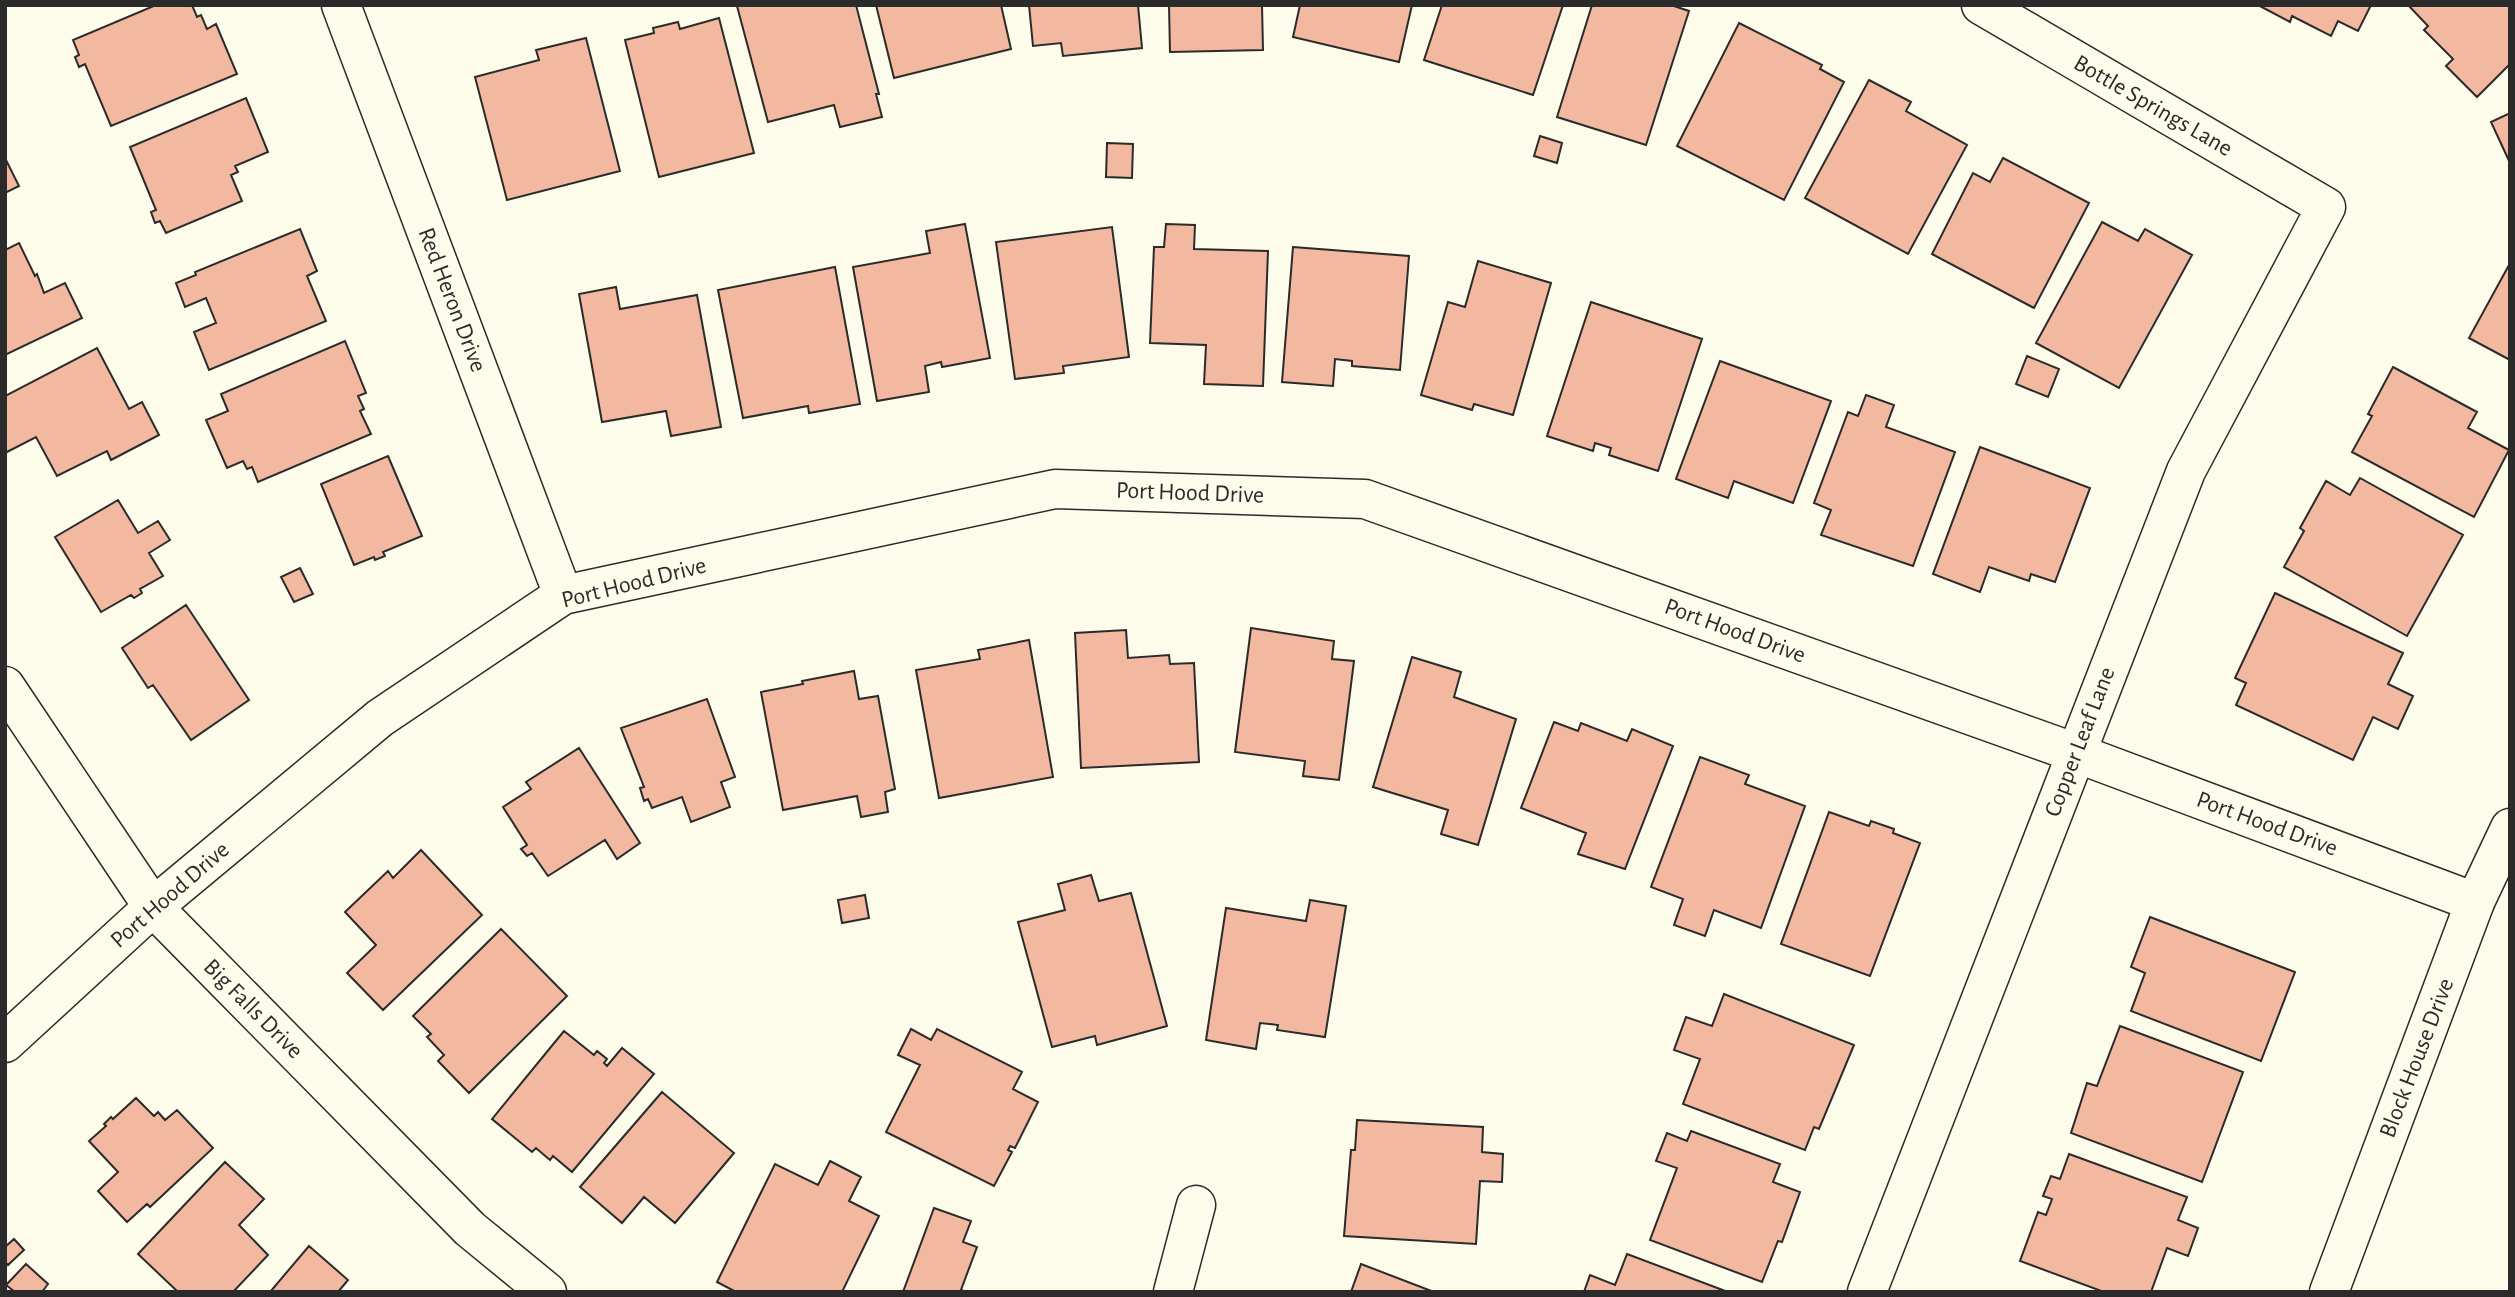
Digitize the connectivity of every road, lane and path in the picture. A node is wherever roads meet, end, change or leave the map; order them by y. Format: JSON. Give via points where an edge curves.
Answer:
{"nodes":[{"id":1,"x":341,"y":5,"type":"edge"},
{"id":2,"x":1981,"y":5,"type":"edge"},
{"id":3,"x":2326,"y":207,"type":"joint"},
{"id":4,"x":563,"y":595,"type":"junction"},
{"id":5,"x":5,"y":686,"type":"edge"},
{"id":6,"x":2076,"y":753,"type":"junction"},
{"id":7,"x":2510,"y":828,"type":"edge"},
{"id":8,"x":2475,"y":902,"type":"junction"},
{"id":9,"x":153,"y":907,"type":"junction"},
{"id":10,"x":5,"y":1044,"type":"edge"},
{"id":11,"x":1196,"y":1205,"type":"dead end"},
{"id":12,"x":547,"y":1292,"type":"edge"},
{"id":13,"x":1173,"y":1292,"type":"edge"},
{"id":14,"x":1867,"y":1292,"type":"edge"},
{"id":15,"x":2329,"y":1292,"type":"edge"}],
"edges":[{"from":1,"to":4,"type":"street","name":"Red Heron Drive"},
{"from":2,"to":3,"type":"street","name":"Bottle Springs Lane"},
{"from":3,"to":6,"type":"street","name":"Copper Leaf Lane","via":[[2186,471]]},
{"from":4,"to":6,"type":"street","name":"Port Hood Drive","via":[[1055,489],[1365,499]]},
{"from":4,"to":9,"type":"street","name":"Port Hood Drive","via":[[380,718]]},
{"from":5,"to":9,"type":"street","name":"Big Falls Drive"},
{"from":6,"to":8,"type":"street","name":"Port Hood Drive"},
{"from":6,"to":14,"type":"street","name":"Copper Leaf Lane"},
{"from":7,"to":8,"type":"street","name":"Block House Drive"},
{"from":8,"to":15,"type":"street","name":"Block House Drive"},
{"from":9,"to":10,"type":"street","name":"Port Hood Drive"},
{"from":9,"to":12,"type":"street","name":"Big Falls Drive","via":[[470,1229]]},
{"from":11,"to":13,"type":"street"}]}
